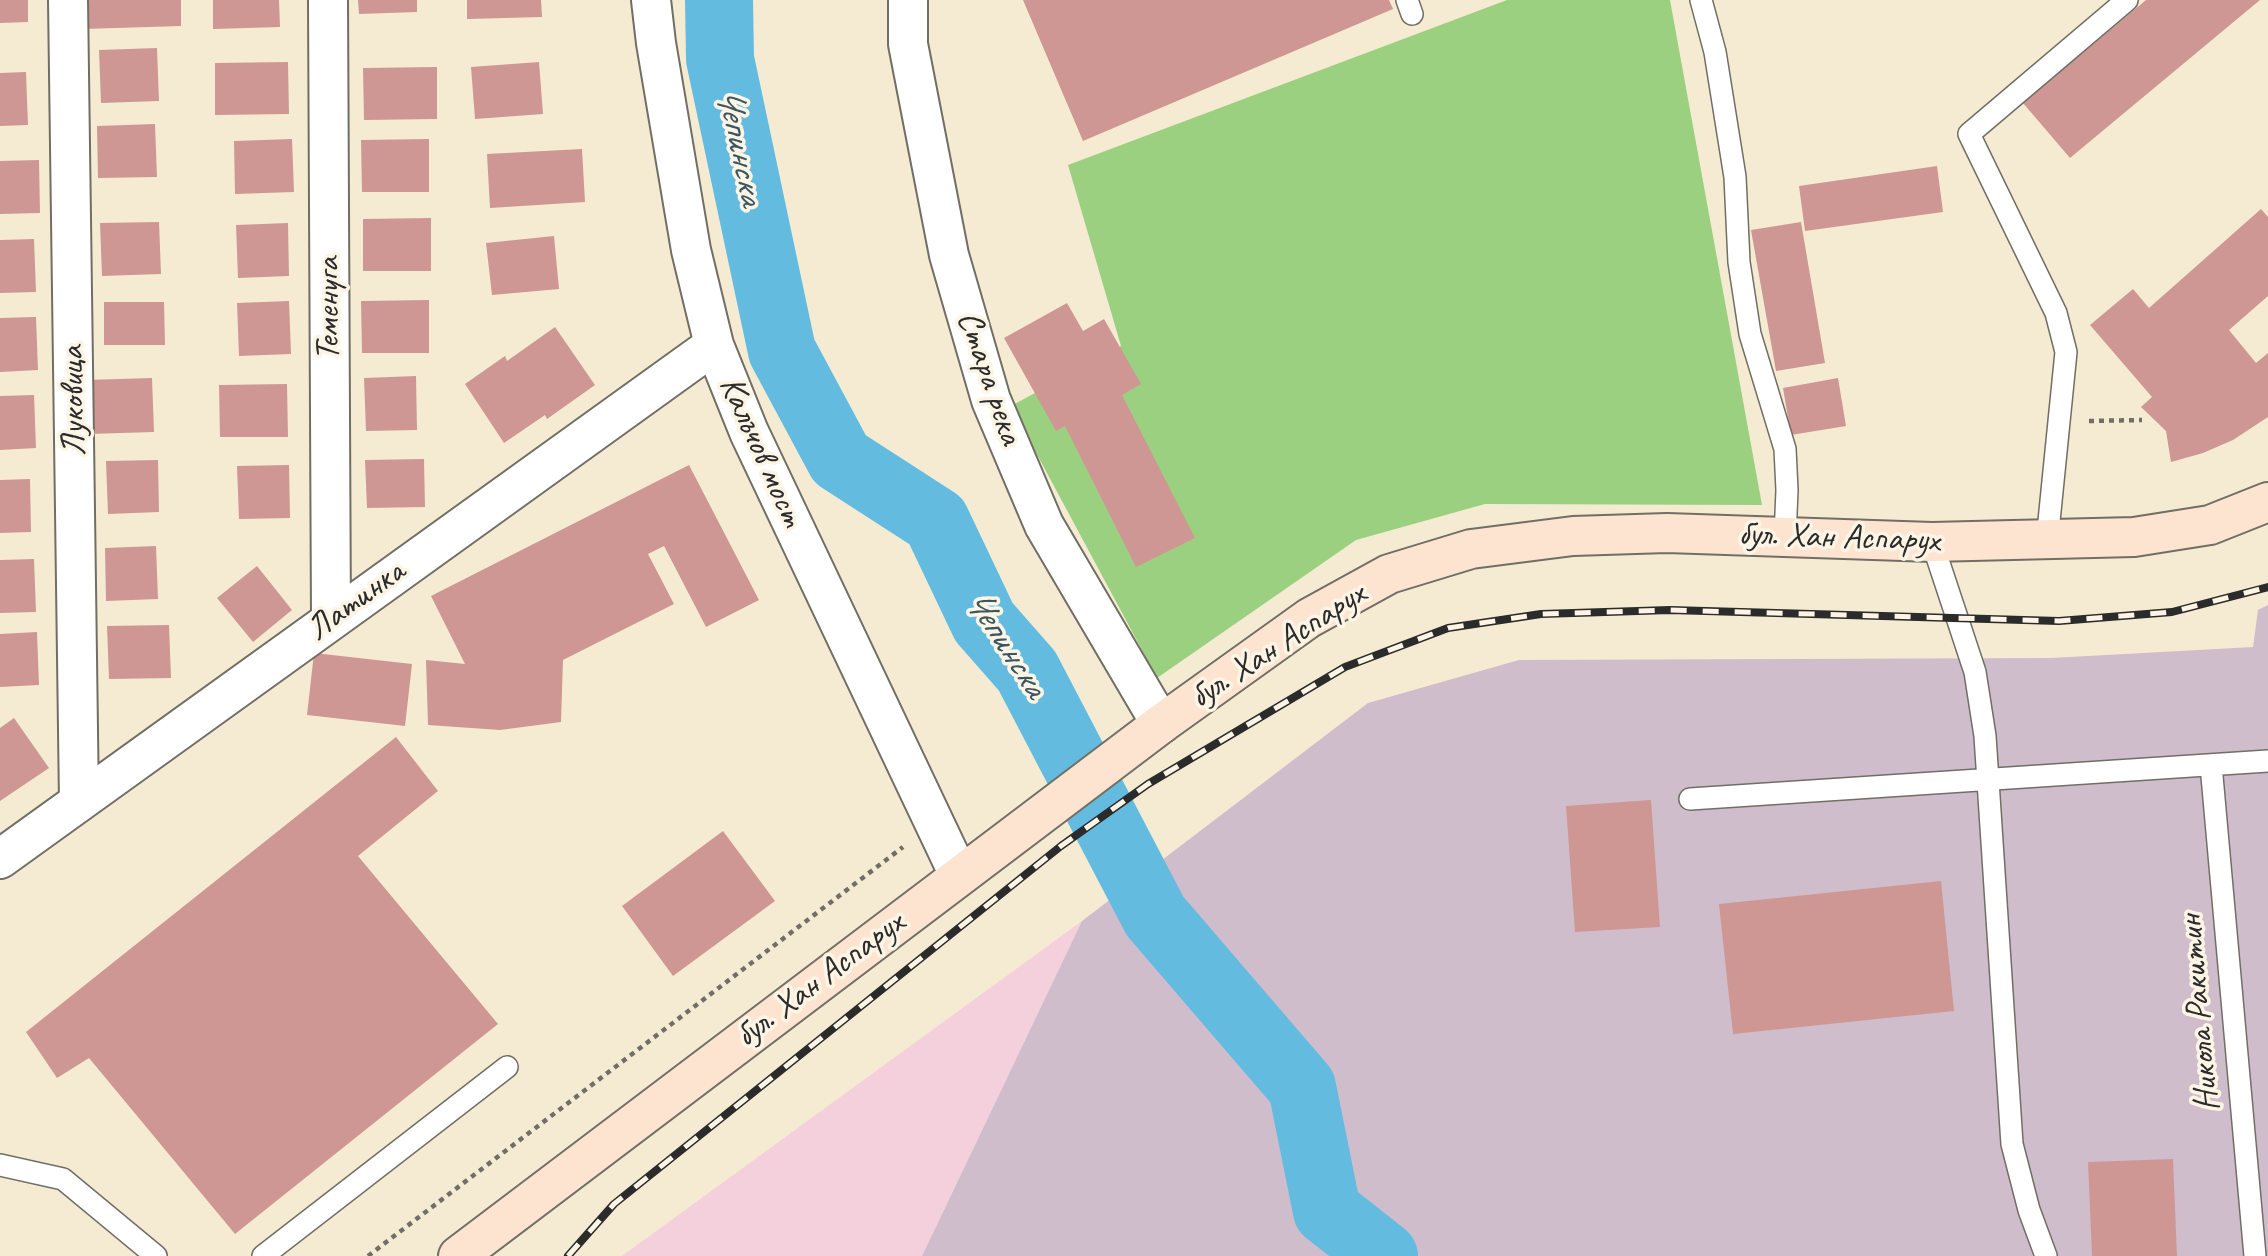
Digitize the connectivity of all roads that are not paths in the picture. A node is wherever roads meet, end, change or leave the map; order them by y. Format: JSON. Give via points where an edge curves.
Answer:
{"nodes":[{"id":1,"x":68,"y":0,"type":"edge"},
{"id":2,"x":328,"y":0,"type":"edge"},
{"id":3,"x":650,"y":0,"type":"edge"},
{"id":4,"x":908,"y":0,"type":"edge"},
{"id":5,"x":1701,"y":0,"type":"edge"},
{"id":6,"x":2127,"y":0,"type":"edge"},
{"id":7,"x":713,"y":345,"type":"junction"},
{"id":8,"x":2268,"y":502,"type":"edge"},
{"id":9,"x":1785,"y":537,"type":"junction"},
{"id":10,"x":2047,"y":541,"type":"junction"},
{"id":11,"x":1932,"y":542,"type":"junction"},
{"id":12,"x":331,"y":619,"type":"junction"},
{"id":13,"x":1161,"y":724,"type":"junction"},
{"id":14,"x":2268,"y":761,"type":"edge"},
{"id":15,"x":2211,"y":765,"type":"junction"},
{"id":16,"x":1988,"y":778,"type":"junction"},
{"id":17,"x":1690,"y":799,"type":"dead end"},
{"id":18,"x":79,"y":802,"type":"junction"},
{"id":19,"x":0,"y":859,"type":"edge"},
{"id":20,"x":959,"y":875,"type":"junction"},
{"id":21,"x":507,"y":1067,"type":"dead end"},
{"id":22,"x":0,"y":1165,"type":"edge"},
{"id":23,"x":156,"y":1256,"type":"edge"},
{"id":24,"x":263,"y":1256,"type":"edge"},
{"id":25,"x":458,"y":1256,"type":"edge"},
{"id":26,"x":2046,"y":1256,"type":"edge"},
{"id":27,"x":2255,"y":1256,"type":"edge"}],
"edges":[{"from":1,"to":18,"type":"street","name":"Луковица"},
{"from":2,"to":12,"type":"street","name":"Теменуга"},
{"from":3,"to":7,"type":"street","name":"Калъчов мост","via":[[689,237]]},
{"from":4,"to":13,"type":"street","name":"Стара река","via":[[908,44],[949,255],[991,400],[1044,525]]},
{"from":5,"to":9,"type":"lane","via":[[1715,52],[1735,177],[1739,262],[1750,334],[1785,449]]},
{"from":6,"to":10,"type":"lane","via":[[1969,134],[2056,313],[2066,352]]},
{"from":7,"to":12,"type":"street","name":"Латинка"},
{"from":7,"to":20,"type":"street","name":"Калъчов мост","via":[[749,432]]},
{"from":8,"to":10,"type":"main road","name":"бул. Хан Аспарух","via":[[2210,525],[2134,537]]},
{"from":9,"to":11,"type":"main road","name":"бул. Хан Аспарух"},
{"from":9,"to":13,"type":"main road","name":"бул. Хан Аспарух","via":[[1573,536],[1471,549],[1389,574],[1309,618]]},
{"from":10,"to":11,"type":"main road","name":"бул. Хан Аспарух"},
{"from":11,"to":16,"type":"lane","via":[[1975,672]]},
{"from":12,"to":18,"type":"street","name":"Латинка"},
{"from":13,"to":20,"type":"main road","name":"бул. Хан Аспарух"},
{"from":14,"to":15,"type":"lane"},
{"from":15,"to":16,"type":"lane"},
{"from":15,"to":27,"type":"lane","name":"Никола Ракитин"},
{"from":16,"to":17,"type":"lane"},
{"from":16,"to":26,"type":"lane","via":[[2012,1144]]},
{"from":18,"to":19,"type":"street","name":"Латинка"},
{"from":20,"to":25,"type":"main road","name":"бул. Хан Аспарух"},
{"from":21,"to":24,"type":"lane"},
{"from":22,"to":23,"type":"lane","via":[[63,1179]]}]}
